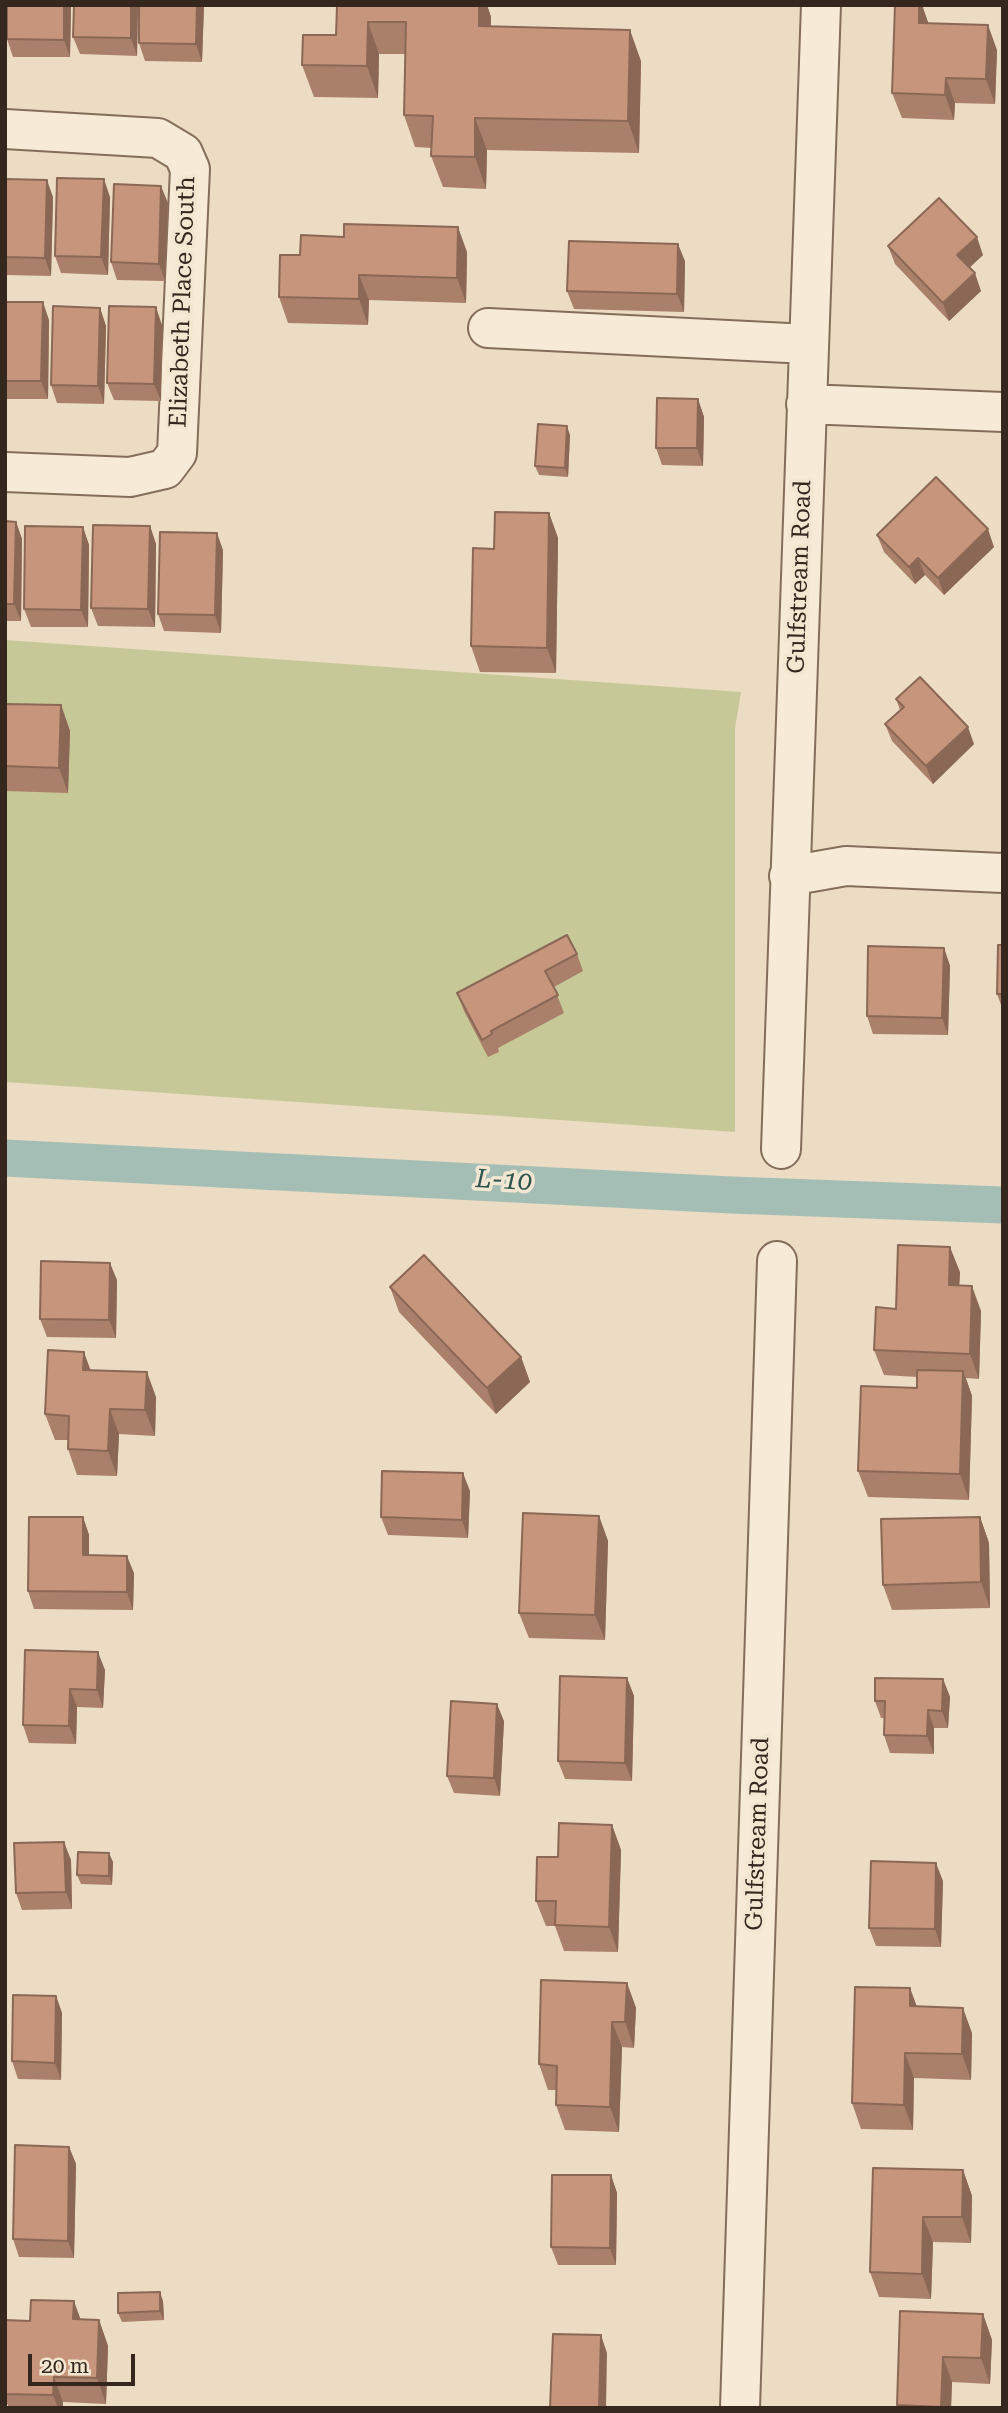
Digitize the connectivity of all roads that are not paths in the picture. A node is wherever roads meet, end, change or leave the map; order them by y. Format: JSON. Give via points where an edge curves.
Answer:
{"nodes":[{"id":1,"x":821,"y":5,"type":"edge"},
{"id":2,"x":5,"y":129,"type":"edge"},
{"id":3,"x":488,"y":328,"type":"dead end"},
{"id":4,"x":808,"y":344,"type":"junction"},
{"id":5,"x":806,"y":404,"type":"junction"},
{"id":6,"x":1003,"y":412,"type":"edge"},
{"id":7,"x":5,"y":471,"type":"edge"},
{"id":8,"x":1003,"y":873,"type":"edge"},
{"id":9,"x":789,"y":876,"type":"junction"},
{"id":10,"x":780,"y":1149,"type":"dead end"},
{"id":11,"x":777,"y":1261,"type":"dead end"},
{"id":12,"x":740,"y":2408,"type":"edge"}],
"edges":[{"from":1,"to":4,"type":"street","name":"Gulfstream Road"},
{"from":2,"to":7,"type":"street","name":"Elizabeth Place South","via":[[158,138],[183,153],[190,169],[177,453],[165,469],[130,477]]},
{"from":3,"to":4,"type":"street"},
{"from":4,"to":5,"type":"street","name":"Gulfstream Road"},
{"from":5,"to":6,"type":"street"},
{"from":5,"to":9,"type":"street","name":"Gulfstream Road"},
{"from":8,"to":9,"type":"street","via":[[846,866]]},
{"from":9,"to":10,"type":"street","name":"Gulfstream Road"},
{"from":11,"to":12,"type":"street","name":"Gulfstream Road"}]}
